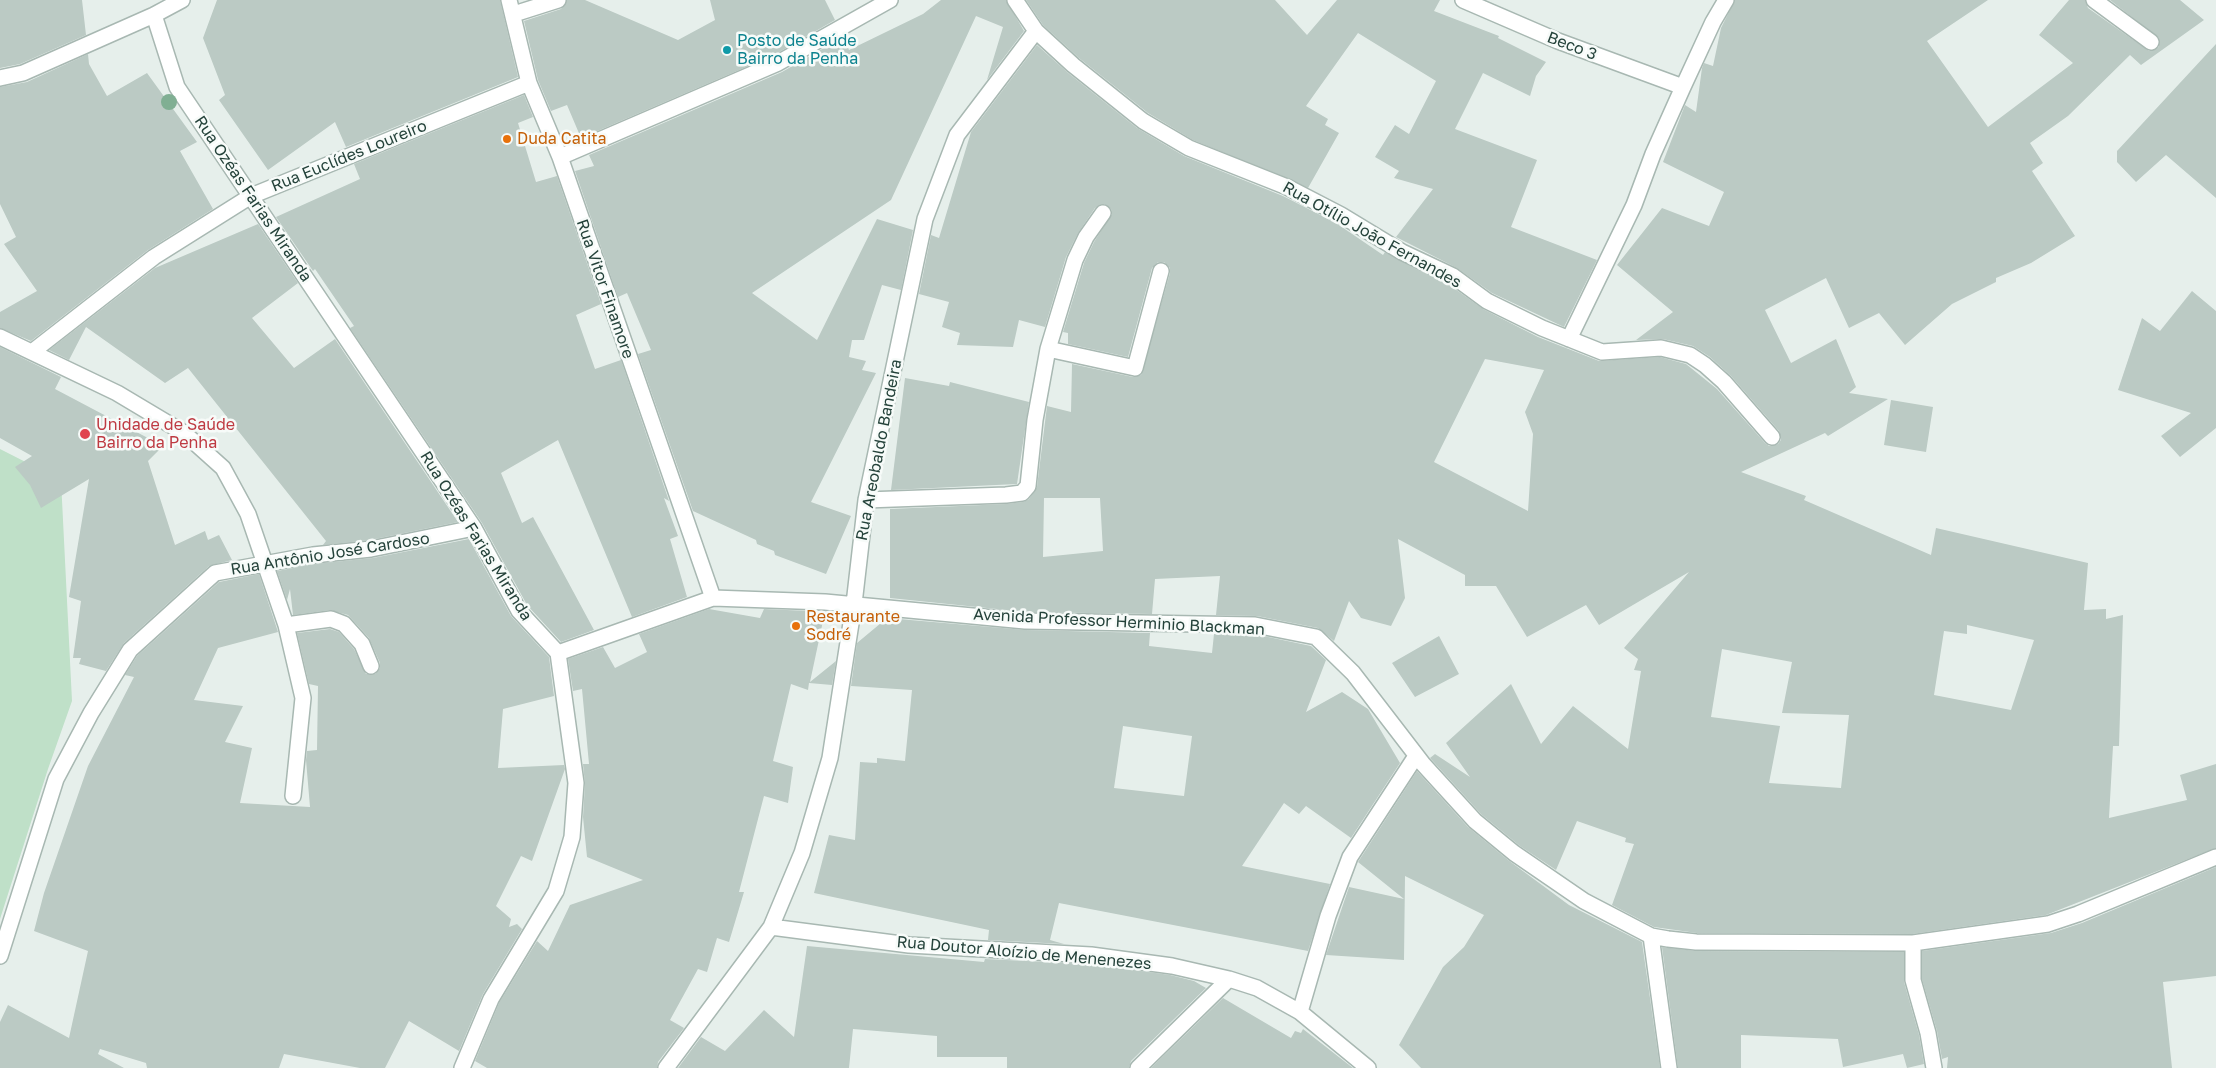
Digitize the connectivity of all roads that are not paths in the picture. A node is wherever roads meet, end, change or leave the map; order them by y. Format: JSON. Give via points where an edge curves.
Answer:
{"nodes":[{"id":1,"x":182,"y":0,"type":"edge"},
{"id":2,"x":558,"y":0,"type":"edge"},
{"id":3,"x":890,"y":0,"type":"edge"},
{"id":4,"x":1015,"y":0,"type":"edge"},
{"id":5,"x":1463,"y":0,"type":"edge"},
{"id":6,"x":1726,"y":0,"type":"edge"},
{"id":7,"x":2094,"y":0,"type":"edge"},
{"id":8,"x":512,"y":7,"type":"edge"},
{"id":9,"x":154,"y":15,"type":"junction"},
{"id":10,"x":1036,"y":31,"type":"junction"},
{"id":11,"x":2151,"y":42,"type":"dead end"},
{"id":12,"x":0,"y":78,"type":"edge"},
{"id":13,"x":529,"y":83,"type":"junction"},
{"id":14,"x":1683,"y":87,"type":"junction"},
{"id":15,"x":560,"y":157,"type":"junction"},
{"id":16,"x":251,"y":196,"type":"junction"},
{"id":17,"x":1103,"y":213,"type":"dead end"},
{"id":18,"x":1162,"y":271,"type":"dead end"},
{"id":19,"x":0,"y":337,"type":"edge"},
{"id":20,"x":1569,"y":339,"type":"junction"},
{"id":21,"x":1048,"y":349,"type":"junction"},
{"id":22,"x":32,"y":352,"type":"junction"},
{"id":23,"x":1772,"y":436,"type":"dead end"},
{"id":24,"x":866,"y":500,"type":"junction"},
{"id":25,"x":474,"y":528,"type":"junction"},
{"id":26,"x":265,"y":564,"type":"junction"},
{"id":27,"x":713,"y":598,"type":"junction"},
{"id":28,"x":854,"y":604,"type":"junction"},
{"id":29,"x":286,"y":625,"type":"junction"},
{"id":30,"x":558,"y":653,"type":"junction"},
{"id":31,"x":371,"y":666,"type":"dead end"},
{"id":32,"x":1416,"y":756,"type":"junction"},
{"id":33,"x":293,"y":796,"type":"dead end"},
{"id":34,"x":2216,"y":857,"type":"edge"},
{"id":35,"x":771,"y":927,"type":"junction"},
{"id":36,"x":1651,"y":936,"type":"junction"},
{"id":37,"x":1913,"y":943,"type":"junction"},
{"id":38,"x":0,"y":956,"type":"edge"},
{"id":39,"x":1229,"y":978,"type":"junction"},
{"id":40,"x":1300,"y":1012,"type":"junction"},
{"id":41,"x":462,"y":1068,"type":"edge"},
{"id":42,"x":666,"y":1068,"type":"edge"},
{"id":43,"x":1138,"y":1068,"type":"edge"},
{"id":44,"x":1368,"y":1068,"type":"edge"},
{"id":45,"x":1668,"y":1068,"type":"edge"},
{"id":46,"x":1934,"y":1068,"type":"edge"}],
"edges":[{"from":1,"to":9,"type":"street"},
{"from":2,"to":8,"type":"street"},
{"from":3,"to":15,"type":"street","via":[[778,62]]},
{"from":4,"to":10,"type":"street","name":"Rua Otílio João Fernandes"},
{"from":5,"to":14,"type":"street","name":"Beco 3","via":[[1558,41]]},
{"from":6,"to":14,"type":"street"},
{"from":7,"to":11,"type":"street"},
{"from":8,"to":13,"type":"street","name":"Rua Vitor Finamore"},
{"from":9,"to":12,"type":"street","via":[[24,73]]},
{"from":9,"to":16,"type":"street","name":"Rua Ozéas Farias Miranda","via":[[177,87]]},
{"from":10,"to":20,"type":"street","name":"Rua Otílio João Fernandes","via":[[1142,121],[1189,148],[1287,187],[1402,252],[1452,276],[1486,301]]},
{"from":10,"to":24,"type":"street","name":"Rua Areobaldo Bandeira","via":[[957,135],[925,219]]},
{"from":13,"to":15,"type":"street","name":"Rua Vitor Finamore"},
{"from":13,"to":16,"type":"street","name":"Rua Euclídes Loureiro"},
{"from":14,"to":20,"type":"street","via":[[1634,205]]},
{"from":15,"to":27,"type":"street","name":"Rua Vitor Finamore"},
{"from":16,"to":22,"type":"street","name":"Rua Euclídes Loureiro","via":[[154,257]]},
{"from":16,"to":25,"type":"street","name":"Rua Ozéas Farias Miranda"},
{"from":17,"to":21,"type":"street","via":[[1075,260]]},
{"from":18,"to":21,"type":"street","via":[[1135,368]]},
{"from":19,"to":22,"type":"street"},
{"from":20,"to":23,"type":"street","name":"Rua Otílio João Fernandes","via":[[1602,352],[1661,348],[1690,355],[1724,382]]},
{"from":21,"to":24,"type":"street","via":[[1035,420],[1028,486],[1022,493]]},
{"from":22,"to":26,"type":"street","via":[[117,393],[184,433],[223,468],[248,514]]},
{"from":24,"to":28,"type":"street","name":"Rua Areobaldo Bandeira"},
{"from":25,"to":26,"type":"street","name":"Rua Antônio José Cardoso","via":[[371,550],[313,555]]},
{"from":25,"to":30,"type":"street","name":"Rua Ozéas Farias Miranda","via":[[520,611]]},
{"from":26,"to":29,"type":"street"},
{"from":26,"to":38,"type":"street","name":"Rua Antônio José Cardoso","via":[[215,573],[130,650],[91,712],[56,780]]},
{"from":27,"to":28,"type":"street","name":"Avenida Professor Herminio Blackman"},
{"from":27,"to":30,"type":"street","name":"Avenida Professor Herminio Blackman"},
{"from":28,"to":32,"type":"street","name":"Avenida Professor Herminio Blackman","via":[[1025,621],[1255,625],[1316,637],[1353,673]]},
{"from":28,"to":35,"type":"street","name":"Rua Areobaldo Bandeira","via":[[830,758],[802,853]]},
{"from":29,"to":31,"type":"street","via":[[331,619],[344,624],[362,644]]},
{"from":29,"to":33,"type":"street","via":[[303,698]]},
{"from":30,"to":41,"type":"street","via":[[576,783],[572,837],[556,891],[491,999]]},
{"from":32,"to":36,"type":"street","name":"Avenida Professor Herminio Blackman","via":[[1475,821],[1514,853],[1584,901]]},
{"from":32,"to":40,"type":"street","via":[[1350,857],[1328,916]]},
{"from":34,"to":37,"type":"street","name":"Avenida Professor Herminio Blackman","via":[[2048,924]]},
{"from":35,"to":39,"type":"street","name":"Rua Doutor Aloízio de Menenezes","via":[[909,945],[1090,955],[1172,966]]},
{"from":35,"to":42,"type":"street","name":"Rua Areobaldo Bandeira"},
{"from":36,"to":37,"type":"street","name":"Avenida Professor Herminio Blackman","via":[[1696,942]]},
{"from":36,"to":45,"type":"street"},
{"from":37,"to":46,"type":"street","via":[[1913,980]]},
{"from":39,"to":40,"type":"street","name":"Rua Doutor Aloízio de Menenezes","via":[[1256,988]]},
{"from":39,"to":43,"type":"street"},
{"from":40,"to":44,"type":"street","name":"Rua Doutor Aloízio de Menenezes"}]}
